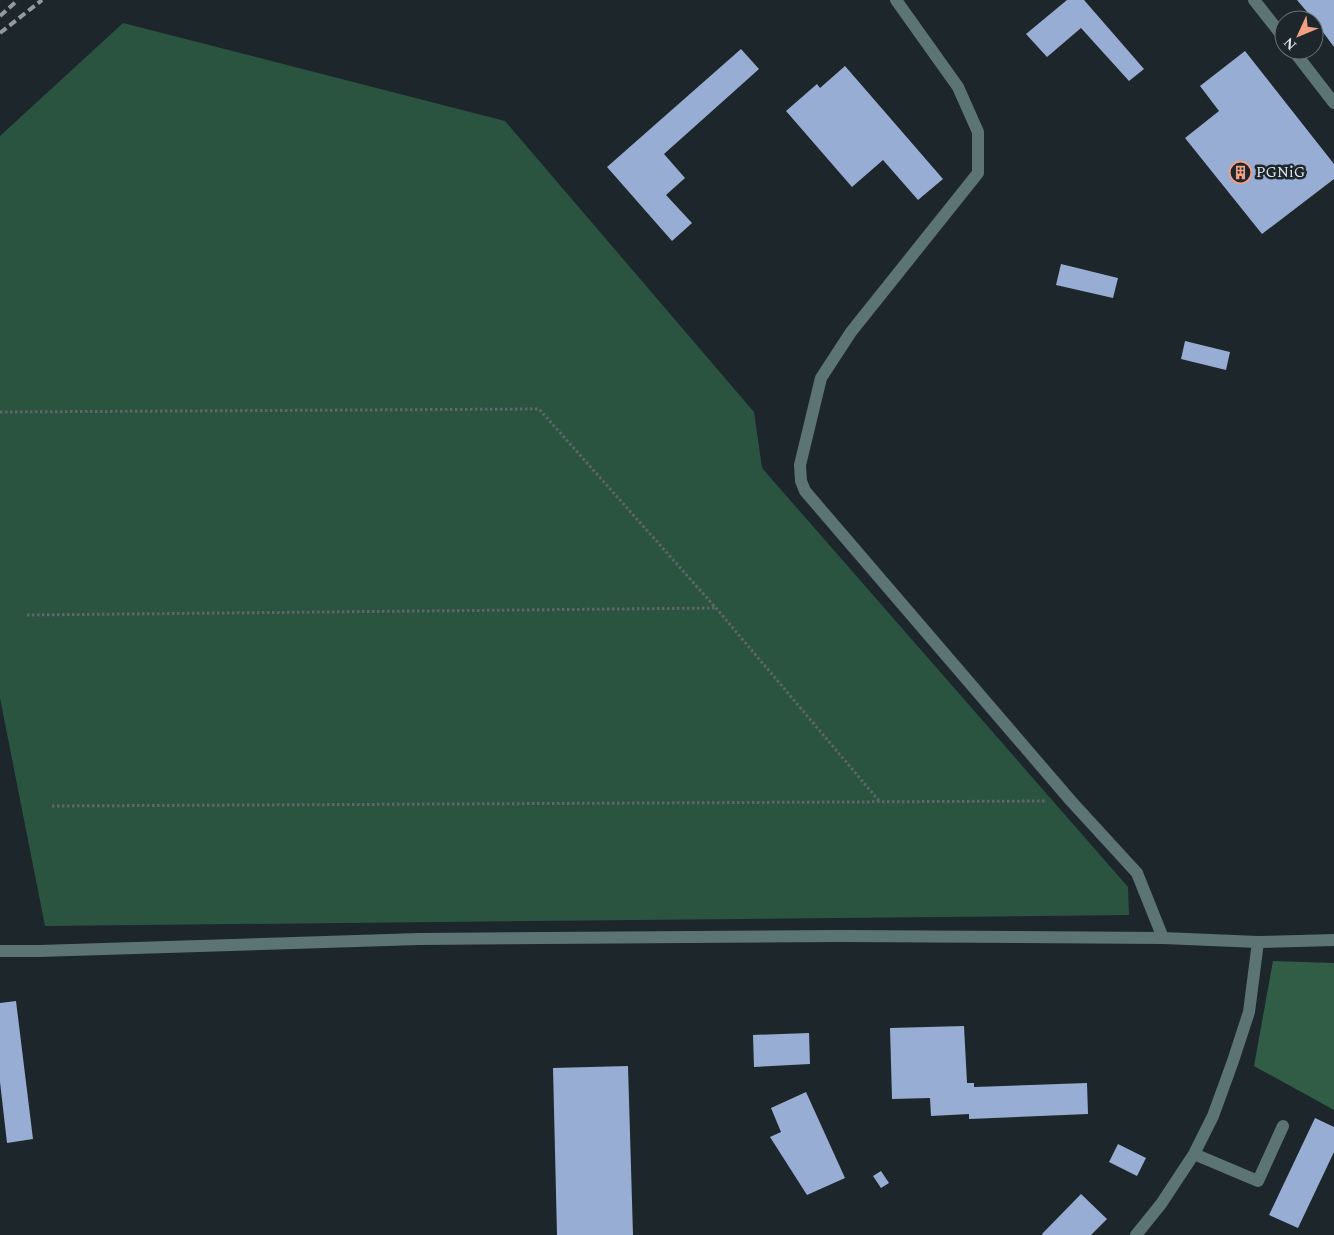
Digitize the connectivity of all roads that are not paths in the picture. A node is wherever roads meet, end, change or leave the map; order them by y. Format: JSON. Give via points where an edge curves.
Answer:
{"nodes":[{"id":1,"x":896,"y":0,"type":"edge"},
{"id":2,"x":1254,"y":0,"type":"edge"},
{"id":3,"x":1274,"y":25,"type":"edge"},
{"id":4,"x":1301,"y":60,"type":"edge"},
{"id":5,"x":1334,"y":103,"type":"edge"},
{"id":6,"x":1163,"y":938,"type":"junction"},
{"id":7,"x":1334,"y":940,"type":"edge"},
{"id":8,"x":1258,"y":942,"type":"junction"},
{"id":9,"x":0,"y":951,"type":"edge"},
{"id":10,"x":1283,"y":1126,"type":"dead end"},
{"id":11,"x":1194,"y":1154,"type":"junction"},
{"id":12,"x":1136,"y":1235,"type":"edge"}],
"edges":[{"from":1,"to":6,"type":"street","via":[[958,87],[978,132],[978,172],[851,332],[820,378],[800,465],[801,481],[805,491],[1071,801],[1137,873]]},
{"from":2,"to":3,"type":"street"},
{"from":4,"to":5,"type":"street"},
{"from":6,"to":8,"type":"street"},
{"from":6,"to":9,"type":"street","via":[[429,939]]},
{"from":7,"to":8,"type":"street"},
{"from":8,"to":11,"type":"street","via":[[1249,1012],[1213,1116]]},
{"from":10,"to":11,"type":"street","via":[[1258,1181]]},
{"from":11,"to":12,"type":"street"}]}
